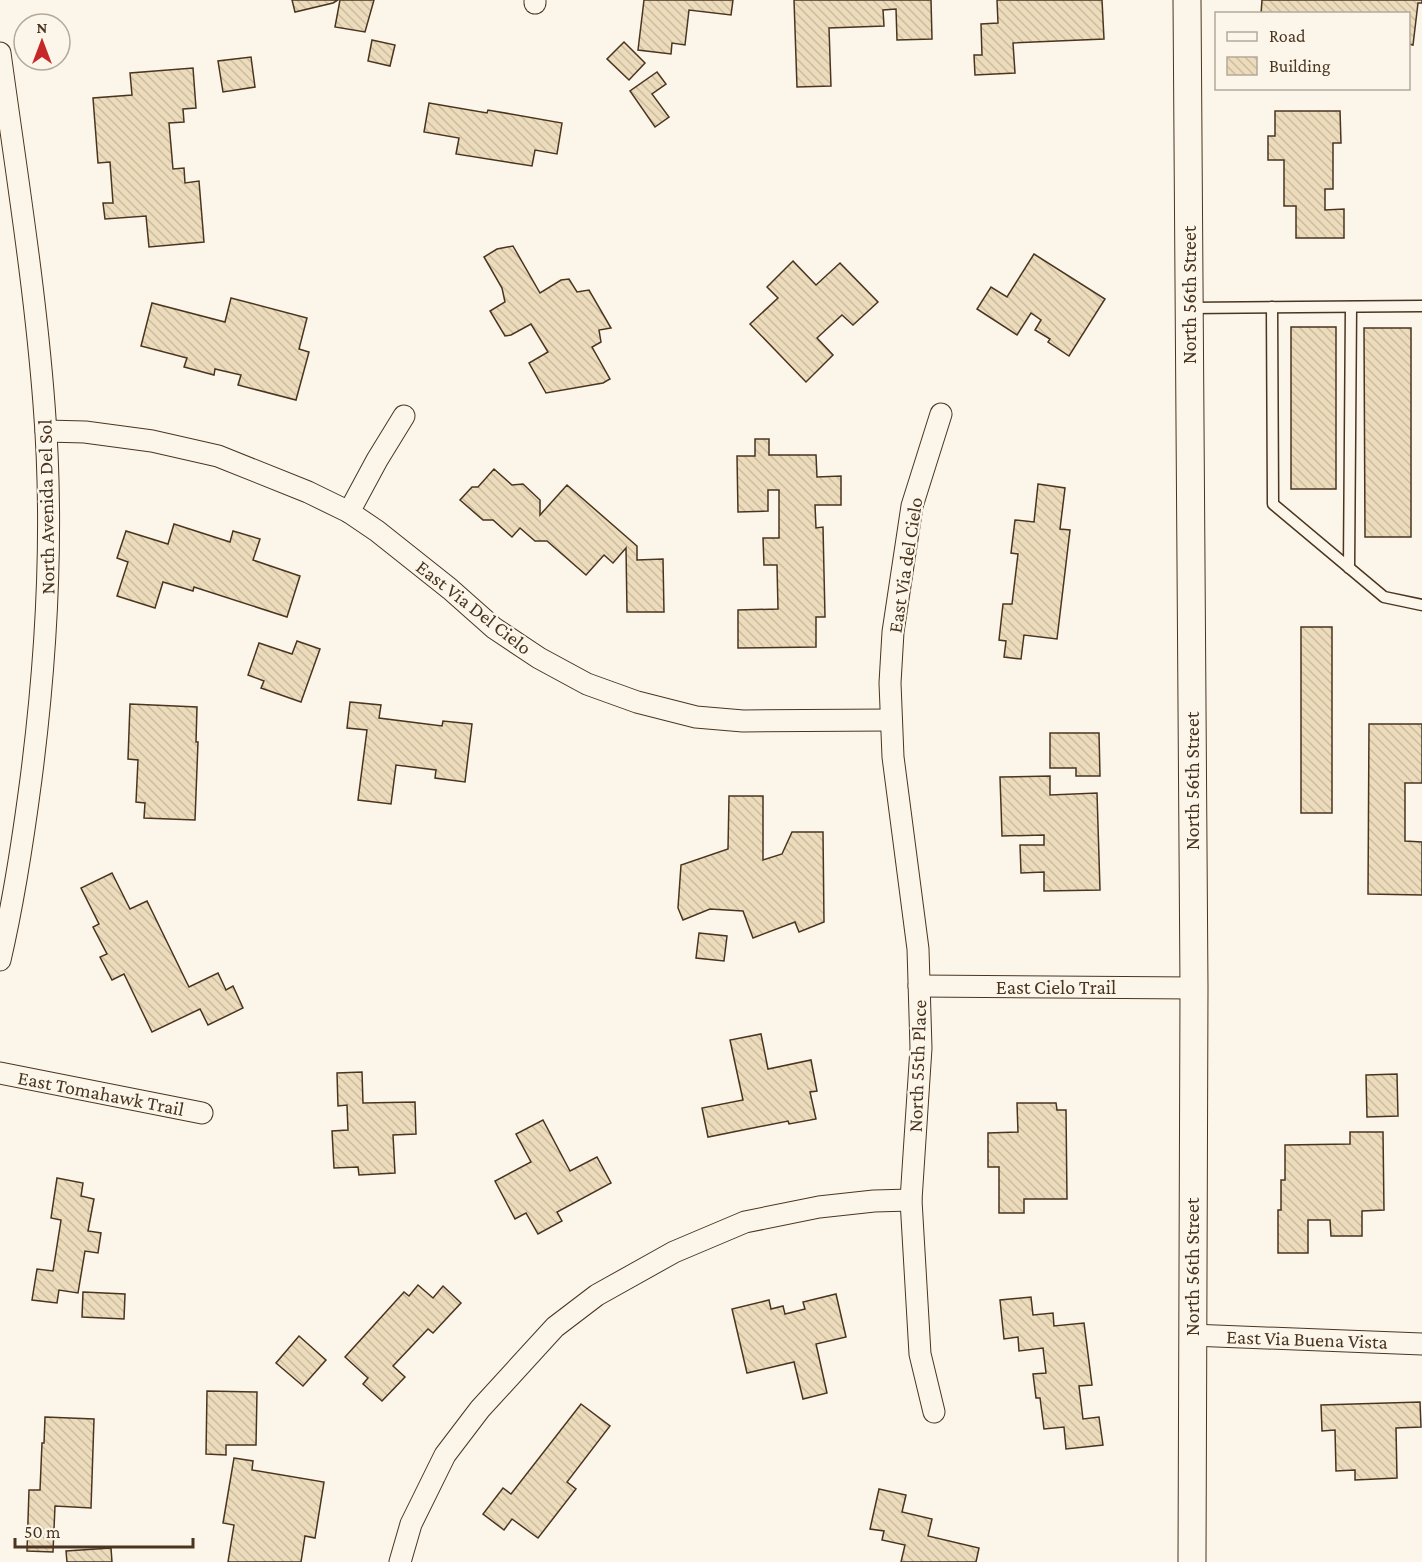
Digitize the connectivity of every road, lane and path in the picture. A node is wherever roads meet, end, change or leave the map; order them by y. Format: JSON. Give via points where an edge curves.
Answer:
{"nodes":[{"id":1,"x":1187,"y":0,"type":"edge"},
{"id":2,"x":0,"y":53,"type":"edge"},
{"id":3,"x":1422,"y":306,"type":"edge"},
{"id":4,"x":1272,"y":307,"type":"junction"},
{"id":5,"x":1351,"y":307,"type":"junction"},
{"id":6,"x":1189,"y":308,"type":"junction"},
{"id":7,"x":941,"y":414,"type":"dead end"},
{"id":8,"x":404,"y":416,"type":"dead end"},
{"id":9,"x":46,"y":431,"type":"junction"},
{"id":10,"x":349,"y":512,"type":"junction"},
{"id":11,"x":1349,"y":568,"type":"junction"},
{"id":12,"x":1422,"y":605,"type":"edge"},
{"id":13,"x":891,"y":720,"type":"junction"},
{"id":14,"x":0,"y":960,"type":"edge"},
{"id":15,"x":919,"y":986,"type":"junction"},
{"id":16,"x":1194,"y":988,"type":"junction"},
{"id":17,"x":0,"y":1073,"type":"edge"},
{"id":18,"x":202,"y":1113,"type":"dead end"},
{"id":19,"x":911,"y":1200,"type":"junction"},
{"id":20,"x":1191,"y":1335,"type":"junction"},
{"id":21,"x":1422,"y":1344,"type":"edge"},
{"id":22,"x":934,"y":1412,"type":"dead end"},
{"id":23,"x":400,"y":1562,"type":"edge"},
{"id":24,"x":1192,"y":1562,"type":"edge"}],
"edges":[{"from":1,"to":6,"type":"street","name":"North 56th Street"},
{"from":2,"to":9,"type":"street","name":"North Avenida Del Sol","via":[[33,298]]},
{"from":3,"to":5,"type":"lane"},
{"from":4,"to":5,"type":"lane"},
{"from":4,"to":6,"type":"lane"},
{"from":4,"to":11,"type":"lane","via":[[1273,504]]},
{"from":5,"to":11,"type":"lane"},
{"from":6,"to":16,"type":"street","name":"North 56th Street"},
{"from":7,"to":13,"type":"street","name":"East Via del Cielo","via":[[911,516],[893,632]]},
{"from":8,"to":10,"type":"street"},
{"from":9,"to":10,"type":"street","name":"East Via Del Cielo","via":[[152,441],[218,456]]},
{"from":9,"to":14,"type":"street","name":"North Avenida Del Sol","via":[[49,569],[41,700],[20,861]]},
{"from":10,"to":13,"type":"street","name":"East Via Del Cielo","via":[[494,628],[587,684],[696,717],[742,721]]},
{"from":11,"to":12,"type":"lane","via":[[1384,597]]},
{"from":13,"to":15,"type":"street","name":"North 55th Place"},
{"from":15,"to":16,"type":"street","name":"East Cielo Trail"},
{"from":15,"to":19,"type":"street","name":"North 55th Place","via":[[921,1048]]},
{"from":16,"to":20,"type":"street","name":"North 56th Street"},
{"from":17,"to":18,"type":"street","name":"East Tomahawk Trail"},
{"from":19,"to":22,"type":"street","name":"North 55th Place","via":[[920,1354]]},
{"from":19,"to":23,"type":"street","via":[[819,1207],[745,1222],[674,1252],[597,1295],[555,1327],[480,1409],[445,1455],[411,1524]]},
{"from":20,"to":21,"type":"street","name":"East Via Buena Vista"},
{"from":20,"to":24,"type":"street","name":"North 56th Street"}]}
